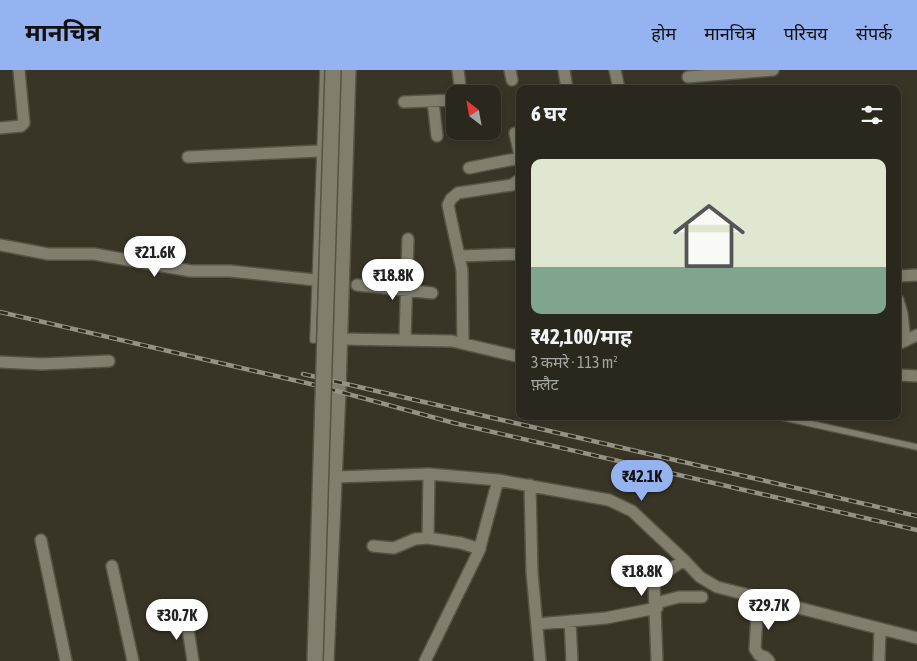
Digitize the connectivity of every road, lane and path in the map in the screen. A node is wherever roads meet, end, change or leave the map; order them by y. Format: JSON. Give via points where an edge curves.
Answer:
{"nodes":[{"id":1,"x":20,"y":70,"type":"edge"},
{"id":2,"x":323,"y":70,"type":"edge"},
{"id":3,"x":333,"y":70,"type":"edge"},
{"id":4,"x":348,"y":70,"type":"edge"},
{"id":5,"x":458,"y":70,"type":"edge"},
{"id":6,"x":564,"y":70,"type":"edge"},
{"id":7,"x":615,"y":70,"type":"edge"},
{"id":8,"x":773,"y":70,"type":"edge"},
{"id":9,"x":688,"y":79,"type":"edge"},
{"id":10,"x":460,"y":85,"type":"edge"},
{"id":11,"x":566,"y":85,"type":"edge"},
{"id":12,"x":618,"y":85,"type":"edge"},
{"id":13,"x":446,"y":100,"type":"edge"},
{"id":14,"x":433,"y":101,"type":"junction"},
{"id":15,"x":404,"y":102,"type":"dead end"},
{"id":16,"x":0,"y":128,"type":"edge"},
{"id":17,"x":515,"y":133,"type":"dead end"},
{"id":18,"x":437,"y":136,"type":"dead end"},
{"id":19,"x":516,"y":138,"type":"edge"},
{"id":20,"x":320,"y":152,"type":"junction"},
{"id":21,"x":188,"y":157,"type":"dead end"},
{"id":22,"x":516,"y":158,"type":"edge"},
{"id":23,"x":469,"y":168,"type":"dead end"},
{"id":24,"x":516,"y":182,"type":"edge"},
{"id":25,"x":408,"y":239,"type":"dead end"},
{"id":26,"x":0,"y":245,"type":"edge"},
{"id":27,"x":516,"y":254,"type":"edge"},
{"id":28,"x":460,"y":256,"type":"junction"},
{"id":29,"x":917,"y":275,"type":"edge"},
{"id":30,"x":901,"y":276,"type":"edge"},
{"id":31,"x":315,"y":280,"type":"junction"},
{"id":32,"x":357,"y":285,"type":"dead end"},
{"id":33,"x":406,"y":289,"type":"junction"},
{"id":34,"x":432,"y":293,"type":"dead end"},
{"id":35,"x":901,"y":310,"type":"edge"},
{"id":36,"x":917,"y":335,"type":"edge"},
{"id":37,"x":340,"y":339,"type":"junction"},
{"id":38,"x":404,"y":340,"type":"junction"},
{"id":39,"x":901,"y":342,"type":"edge"},
{"id":40,"x":463,"y":343,"type":"junction"},
{"id":41,"x":516,"y":356,"type":"edge"},
{"id":42,"x":109,"y":360,"type":"dead end"},
{"id":43,"x":0,"y":362,"type":"edge"},
{"id":44,"x":901,"y":375,"type":"edge"},
{"id":45,"x":917,"y":376,"type":"edge"},
{"id":46,"x":794,"y":420,"type":"edge"},
{"id":47,"x":917,"y":447,"type":"edge"},
{"id":48,"x":429,"y":474,"type":"junction"},
{"id":49,"x":335,"y":477,"type":"junction"},
{"id":50,"x":498,"y":480,"type":"junction"},
{"id":51,"x":530,"y":485,"type":"junction"},
{"id":52,"x":428,"y":538,"type":"junction"},
{"id":53,"x":41,"y":540,"type":"dead end"},
{"id":54,"x":373,"y":546,"type":"dead end"},
{"id":55,"x":480,"y":549,"type":"junction"},
{"id":56,"x":684,"y":560,"type":"junction"},
{"id":57,"x":112,"y":566,"type":"dead end"},
{"id":58,"x":702,"y":597,"type":"dead end"},
{"id":59,"x":758,"y":598,"type":"junction"},
{"id":60,"x":656,"y":605,"type":"junction"},
{"id":61,"x":186,"y":616,"type":"dead end"},
{"id":62,"x":570,"y":621,"type":"junction"},
{"id":63,"x":536,"y":624,"type":"junction"},
{"id":64,"x":880,"y":629,"type":"junction"},
{"id":65,"x":917,"y":638,"type":"edge"},
{"id":66,"x":66,"y":661,"type":"edge"},
{"id":67,"x":133,"y":661,"type":"edge"},
{"id":68,"x":193,"y":661,"type":"edge"},
{"id":69,"x":315,"y":661,"type":"edge"},
{"id":70,"x":326,"y":661,"type":"edge"},
{"id":71,"x":425,"y":661,"type":"edge"},
{"id":72,"x":540,"y":661,"type":"edge"},
{"id":73,"x":572,"y":661,"type":"edge"},
{"id":74,"x":657,"y":661,"type":"edge"},
{"id":75,"x":768,"y":661,"type":"edge"},
{"id":76,"x":879,"y":661,"type":"edge"}],
"edges":[{"from":1,"to":16,"type":"street","via":[[24,123]]},
{"from":2,"to":20,"type":"lane"},
{"from":3,"to":69,"type":"street","bridge":true},
{"from":4,"to":37,"type":"street"},
{"from":5,"to":10,"type":"street"},
{"from":6,"to":11,"type":"street"},
{"from":7,"to":12,"type":"street"},
{"from":8,"to":9,"type":"street"},
{"from":13,"to":14,"type":"street"},
{"from":14,"to":15,"type":"street"},
{"from":14,"to":18,"type":"street"},
{"from":17,"to":19,"type":"street"},
{"from":20,"to":21,"type":"street"},
{"from":20,"to":31,"type":"lane"},
{"from":22,"to":23,"type":"street"},
{"from":24,"to":28,"type":"street","via":[[466,191],[451,199],[448,206]]},
{"from":25,"to":33,"type":"street"},
{"from":26,"to":31,"type":"street","via":[[48,254],[94,254],[190,270]]},
{"from":27,"to":28,"type":"street"},
{"from":28,"to":40,"type":"street"},
{"from":29,"to":30,"type":"street"},
{"from":31,"to":37,"type":"lane","via":[[313,340]]},
{"from":32,"to":33,"type":"street"},
{"from":33,"to":34,"type":"street"},
{"from":33,"to":38,"type":"street"},
{"from":35,"to":39,"type":"street"},
{"from":36,"to":39,"type":"street"},
{"from":37,"to":38,"type":"street"},
{"from":37,"to":49,"type":"street"},
{"from":38,"to":40,"type":"street"},
{"from":40,"to":41,"type":"street"},
{"from":42,"to":43,"type":"street","via":[[42,364]]},
{"from":44,"to":45,"type":"street"},
{"from":46,"to":47,"type":"lane"},
{"from":48,"to":49,"type":"street"},
{"from":48,"to":50,"type":"street"},
{"from":48,"to":52,"type":"street"},
{"from":49,"to":70,"type":"street"},
{"from":50,"to":51,"type":"street"},
{"from":50,"to":55,"type":"street"},
{"from":51,"to":56,"type":"street","via":[[620,504],[640,517]]},
{"from":51,"to":63,"type":"street"},
{"from":52,"to":54,"type":"street","via":[[415,539],[394,548]]},
{"from":52,"to":55,"type":"street"},
{"from":53,"to":66,"type":"street"},
{"from":55,"to":71,"type":"street"},
{"from":56,"to":59,"type":"street","via":[[700,577],[717,587]]},
{"from":56,"to":60,"type":"street","via":[[656,580]]},
{"from":57,"to":67,"type":"street"},
{"from":58,"to":60,"type":"street","via":[[679,597]]},
{"from":59,"to":64,"type":"street"},
{"from":59,"to":75,"type":"street","via":[[755,649],[758,656]]},
{"from":60,"to":62,"type":"street","via":[[617,617]]},
{"from":60,"to":74,"type":"street"},
{"from":61,"to":68,"type":"street"},
{"from":62,"to":63,"type":"street"},
{"from":62,"to":73,"type":"street"},
{"from":63,"to":72,"type":"street"},
{"from":64,"to":65,"type":"street"},
{"from":64,"to":76,"type":"street"}]}
